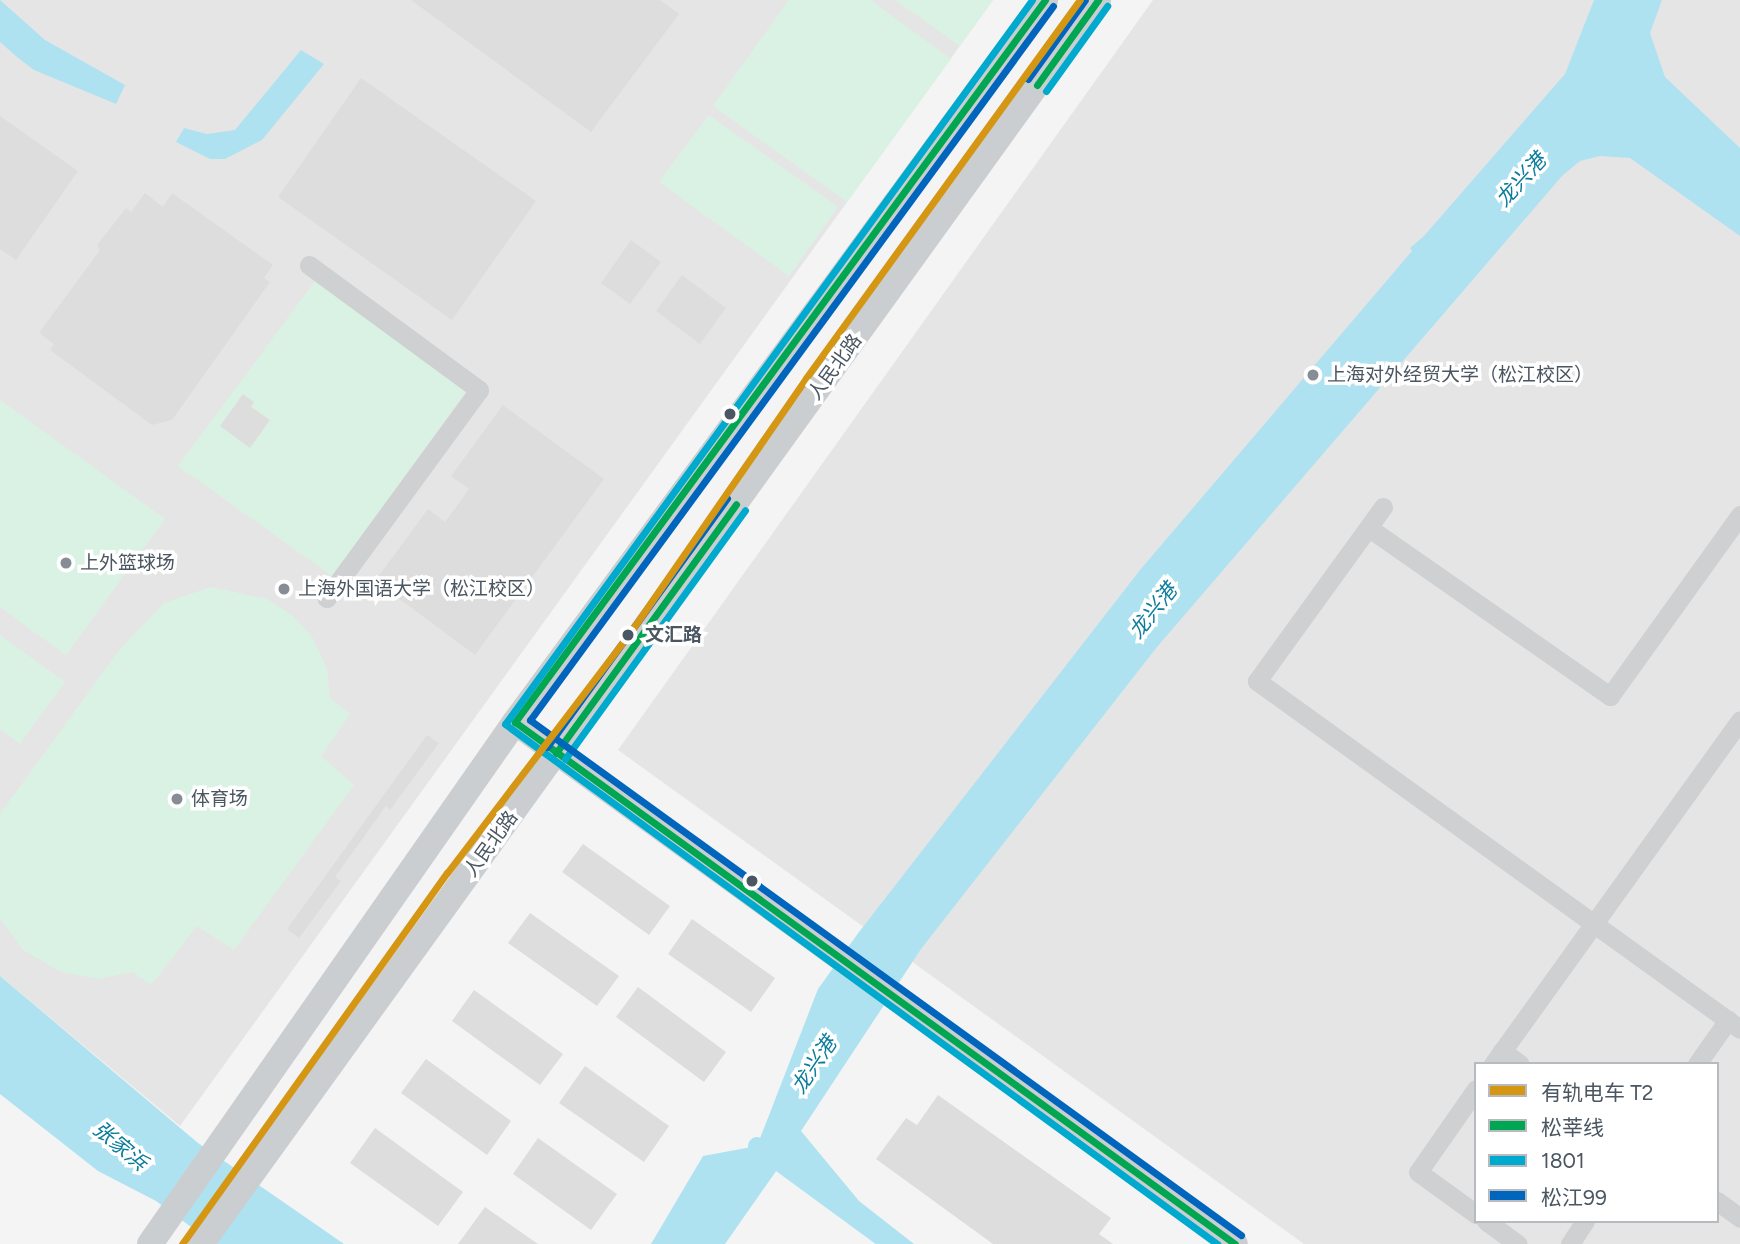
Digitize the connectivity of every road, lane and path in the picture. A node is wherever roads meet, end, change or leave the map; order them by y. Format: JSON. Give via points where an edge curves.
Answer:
{"nodes":[{"id":1,"x":1045,"y":0,"type":"edge"},
{"id":2,"x":1098,"y":0,"type":"edge"},
{"id":3,"x":309,"y":265,"type":"dead end"},
{"id":4,"x":1383,"y":507,"type":"dead end"},
{"id":5,"x":1740,"y":515,"type":"edge"},
{"id":6,"x":1369,"y":528,"type":"junction"},
{"id":7,"x":327,"y":598,"type":"dead end"},
{"id":8,"x":1740,"y":720,"type":"edge"},
{"id":9,"x":515,"y":722,"type":"junction"},
{"id":10,"x":556,"y":753,"type":"junction"},
{"id":11,"x":1592,"y":922,"type":"junction"},
{"id":12,"x":1734,"y":1025,"type":"edge"},
{"id":13,"x":1497,"y":1057,"type":"edge"},
{"id":14,"x":1699,"y":1062,"type":"edge"},
{"id":15,"x":1474,"y":1091,"type":"edge"},
{"id":16,"x":1719,"y":1202,"type":"edge"},
{"id":17,"x":1474,"y":1213,"type":"edge"},
{"id":18,"x":1740,"y":1218,"type":"edge"},
{"id":19,"x":1489,"y":1223,"type":"edge"},
{"id":20,"x":1584,"y":1223,"type":"edge"},
{"id":21,"x":154,"y":1238,"type":"edge"},
{"id":22,"x":201,"y":1244,"type":"edge"},
{"id":23,"x":1235,"y":1244,"type":"edge"},
{"id":24,"x":1518,"y":1244,"type":"edge"},
{"id":25,"x":1570,"y":1244,"type":"edge"}],
"edges":[{"from":1,"to":9,"type":"main road"},
{"from":2,"to":10,"type":"main road","name":"人民北路"},
{"from":3,"to":7,"type":"street","via":[[479,390]]},
{"from":4,"to":6,"type":"street"},
{"from":5,"to":6,"type":"street","via":[[1610,695]]},
{"from":6,"to":11,"type":"street","via":[[1257,681]]},
{"from":8,"to":11,"type":"street"},
{"from":9,"to":10,"type":"main road"},
{"from":9,"to":21,"type":"main road"},
{"from":10,"to":22,"type":"main road","name":"人民北路"},
{"from":10,"to":23,"type":"main road"},
{"from":11,"to":12,"type":"street"},
{"from":11,"to":13,"type":"street"},
{"from":12,"to":14,"type":"street"},
{"from":15,"to":17,"type":"street","via":[[1418,1172]]},
{"from":16,"to":18,"type":"street"},
{"from":19,"to":24,"type":"street"},
{"from":20,"to":25,"type":"street"}]}
